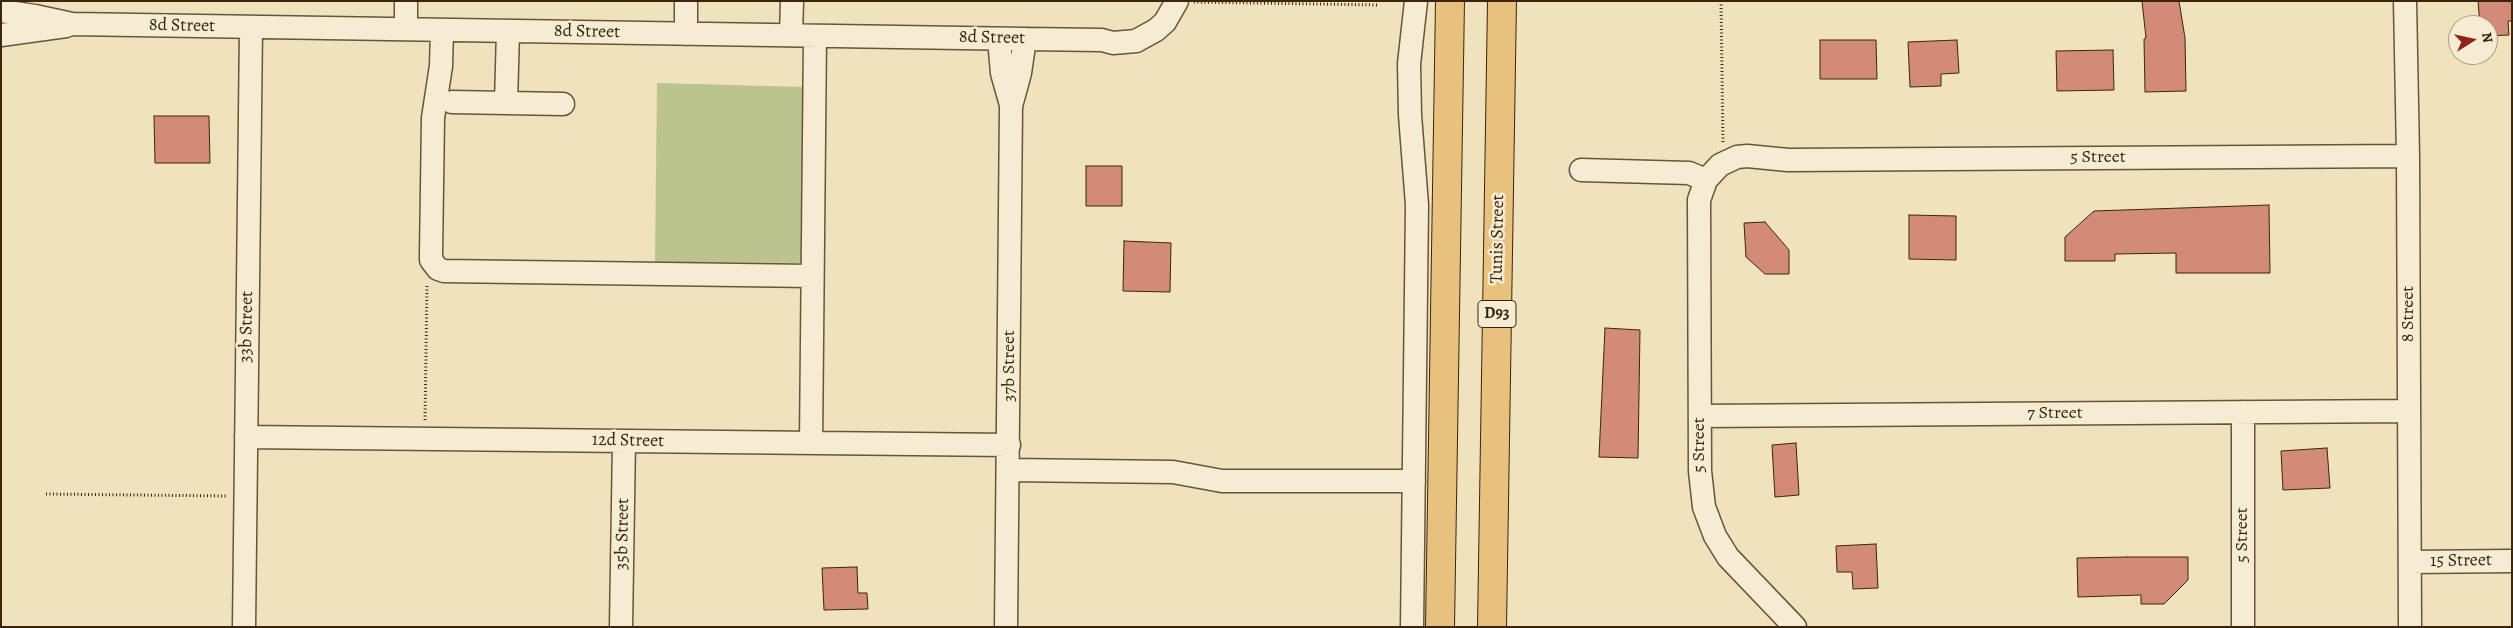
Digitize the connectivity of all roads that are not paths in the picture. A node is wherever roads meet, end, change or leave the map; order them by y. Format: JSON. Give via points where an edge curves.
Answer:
{"nodes":[{"id":1,"x":406,"y":1,"type":"edge"},
{"id":2,"x":686,"y":1,"type":"edge"},
{"id":3,"x":792,"y":1,"type":"edge"},
{"id":4,"x":1416,"y":1,"type":"edge"},
{"id":5,"x":1450,"y":1,"type":"edge"},
{"id":6,"x":1502,"y":1,"type":"edge"},
{"id":7,"x":2405,"y":1,"type":"edge"},
{"id":8,"x":1166,"y":8,"type":"edge"},
{"id":9,"x":1,"y":11,"type":"edge"},
{"id":10,"x":72,"y":24,"type":"junction"},
{"id":11,"x":252,"y":28,"type":"junction"},
{"id":12,"x":406,"y":30,"type":"junction"},
{"id":13,"x":442,"y":30,"type":"junction"},
{"id":14,"x":508,"y":31,"type":"junction"},
{"id":15,"x":686,"y":34,"type":"junction"},
{"id":16,"x":1,"y":35,"type":"edge"},
{"id":17,"x":791,"y":35,"type":"junction"},
{"id":18,"x":815,"y":36,"type":"junction"},
{"id":19,"x":1000,"y":38,"type":"junction"},
{"id":20,"x":1025,"y":39,"type":"junction"},
{"id":21,"x":452,"y":102,"type":"dead end"},
{"id":22,"x":506,"y":103,"type":"junction"},
{"id":23,"x":563,"y":104,"type":"dead end"},
{"id":24,"x":1011,"y":106,"type":"junction"},
{"id":25,"x":2408,"y":156,"type":"junction"},
{"id":26,"x":1788,"y":160,"type":"junction"},
{"id":27,"x":1581,"y":170,"type":"dead end"},
{"id":28,"x":1706,"y":180,"type":"junction"},
{"id":29,"x":1700,"y":231,"type":"junction"},
{"id":30,"x":812,"y":276,"type":"junction"},
{"id":31,"x":2409,"y":411,"type":"junction"},
{"id":32,"x":2243,"y":412,"type":"junction"},
{"id":33,"x":1700,"y":416,"type":"junction"},
{"id":34,"x":246,"y":437,"type":"junction"},
{"id":35,"x":624,"y":441,"type":"junction"},
{"id":36,"x":811,"y":443,"type":"junction"},
{"id":37,"x":1009,"y":445,"type":"junction"},
{"id":38,"x":1008,"y":470,"type":"junction"},
{"id":39,"x":1414,"y":481,"type":"junction"},
{"id":40,"x":2512,"y":561,"type":"edge"},
{"id":41,"x":2410,"y":562,"type":"junction"},
{"id":42,"x":244,"y":627,"type":"edge"},
{"id":43,"x":621,"y":627,"type":"edge"},
{"id":44,"x":1006,"y":627,"type":"edge"},
{"id":45,"x":1412,"y":627,"type":"edge"},
{"id":46,"x":1440,"y":627,"type":"edge"},
{"id":47,"x":1492,"y":627,"type":"edge"},
{"id":48,"x":1795,"y":627,"type":"edge"},
{"id":49,"x":2243,"y":627,"type":"edge"},
{"id":50,"x":2410,"y":627,"type":"edge"}],
"edges":[{"from":1,"to":12,"type":"street"},
{"from":2,"to":15,"type":"street"},
{"from":3,"to":17,"type":"street"},
{"from":4,"to":39,"type":"street","via":[[1409,72],[1417,205]]},
{"from":5,"to":46,"type":"main road"},
{"from":6,"to":47,"type":"main road","name":"Tunis Street","number":"D93"},
{"from":7,"to":25,"type":"street","name":"8 Street"},
{"from":8,"to":20,"type":"street","name":"8d Street","via":[[1129,31],[1102,40]]},
{"from":9,"to":10,"type":"street","name":"8d Street"},
{"from":10,"to":11,"type":"street","name":"8d Street"},
{"from":10,"to":16,"type":"street","name":"8d Street"},
{"from":11,"to":12,"type":"street","name":"8d Street"},
{"from":11,"to":34,"type":"street","name":"33b Street"},
{"from":12,"to":13,"type":"street","name":"8d Street"},
{"from":13,"to":14,"type":"street","name":"8d Street"},
{"from":13,"to":30,"type":"street","via":[[434,118],[430,254],[434,265],[444,271]]},
{"from":14,"to":15,"type":"street","name":"8d Street"},
{"from":14,"to":22,"type":"street"},
{"from":15,"to":17,"type":"street","name":"8d Street"},
{"from":17,"to":18,"type":"street","name":"8d Street"},
{"from":18,"to":19,"type":"street","name":"8d Street"},
{"from":18,"to":30,"type":"street"},
{"from":19,"to":20,"type":"street","name":"8d Street"},
{"from":19,"to":24,"type":"street","name":"37b Street","via":[[1002,73]]},
{"from":20,"to":24,"type":"street","name":"37b Street"},
{"from":21,"to":22,"type":"street"},
{"from":22,"to":23,"type":"street"},
{"from":24,"to":37,"type":"street","name":"37b Street"},
{"from":25,"to":26,"type":"street","name":"5 Street"},
{"from":25,"to":31,"type":"street","name":"8 Street"},
{"from":26,"to":28,"type":"street","name":"5 Street","via":[[1747,156],[1723,163]]},
{"from":26,"to":29,"type":"street","name":"5 Street","via":[[1742,168],[1724,178],[1712,195]]},
{"from":27,"to":28,"type":"street","via":[[1689,173]]},
{"from":28,"to":29,"type":"street","name":"5 Street","via":[[1699,200]]},
{"from":29,"to":33,"type":"street","name":"5 Street"},
{"from":30,"to":36,"type":"street"},
{"from":31,"to":32,"type":"street","name":"7 Street"},
{"from":31,"to":41,"type":"street","name":"8 Street"},
{"from":32,"to":33,"type":"street","name":"7 Street"},
{"from":32,"to":49,"type":"street","name":"5 Street"},
{"from":33,"to":48,"type":"street","name":"5 Street","via":[[1701,489],[1715,536],[1728,557]]},
{"from":34,"to":35,"type":"street","name":"12d Street"},
{"from":34,"to":42,"type":"street","name":"33b Street"},
{"from":35,"to":36,"type":"street","name":"12d Street"},
{"from":35,"to":43,"type":"street","name":"35b Street"},
{"from":36,"to":37,"type":"street","name":"12d Street"},
{"from":37,"to":38,"type":"street","name":"37b Street"},
{"from":38,"to":39,"type":"street","via":[[1173,472],[1222,481]]},
{"from":38,"to":44,"type":"street","name":"37b Street"},
{"from":39,"to":45,"type":"street"},
{"from":40,"to":41,"type":"street","name":"15 Street"},
{"from":41,"to":50,"type":"street","name":"8 Street"}]}
